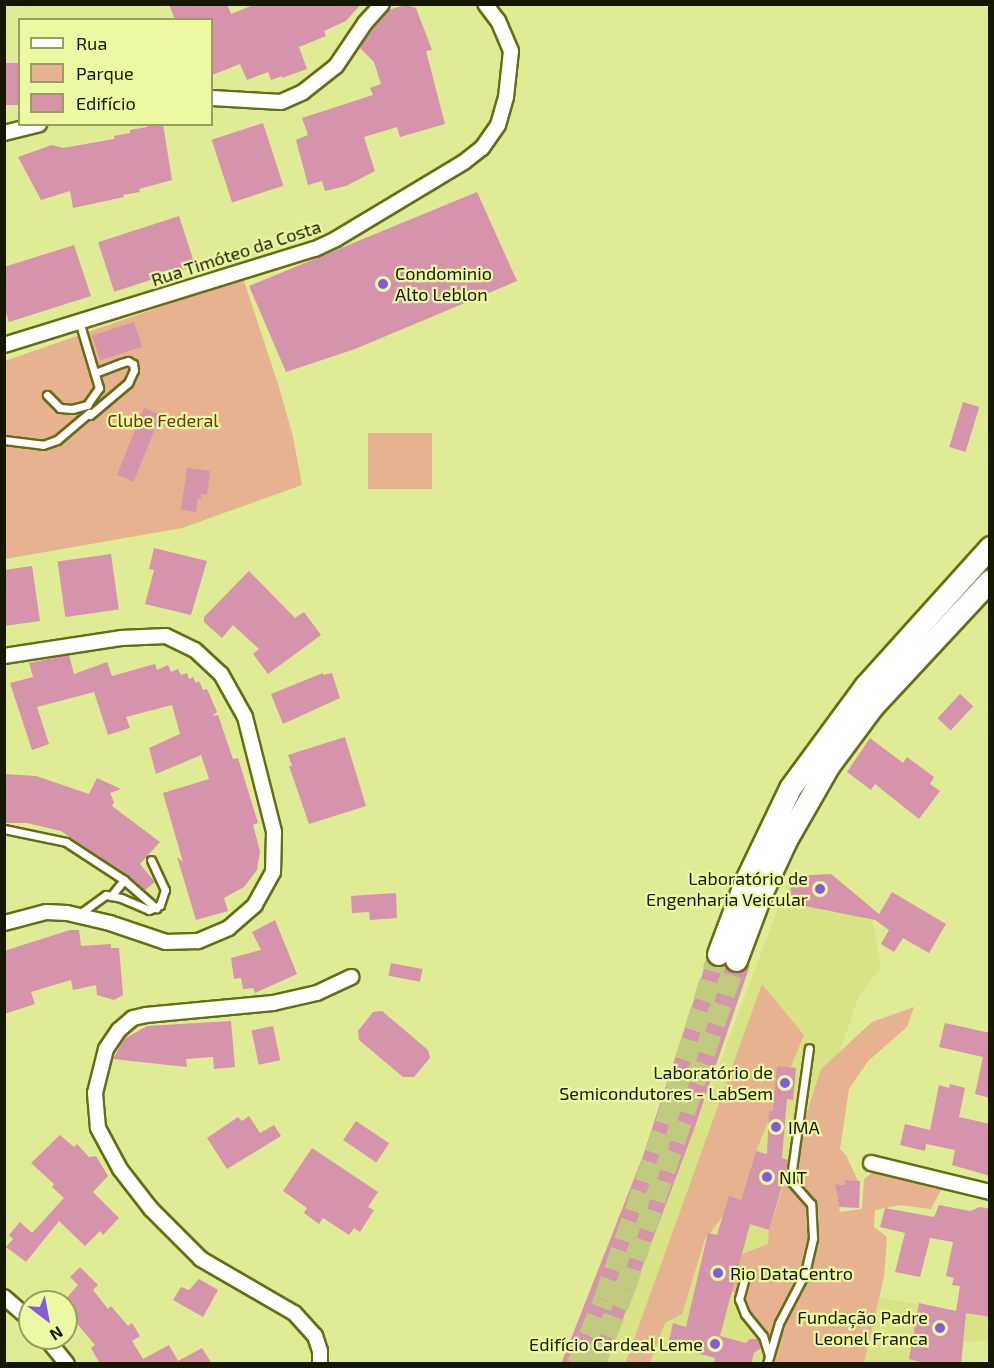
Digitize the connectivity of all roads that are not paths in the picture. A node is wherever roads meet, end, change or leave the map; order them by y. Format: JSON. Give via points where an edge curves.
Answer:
{"nodes":[{"id":1,"x":382,"y":4,"type":"edge"},
{"id":2,"x":485,"y":4,"type":"edge"},
{"id":3,"x":213,"y":98,"type":"edge"},
{"id":4,"x":31,"y":126,"type":"edge"},
{"id":5,"x":4,"y":133,"type":"edge"},
{"id":6,"x":80,"y":321,"type":"junction"},
{"id":7,"x":4,"y":345,"type":"edge"},
{"id":8,"x":95,"y":373,"type":"junction"},
{"id":9,"x":47,"y":395,"type":"dead end"},
{"id":10,"x":87,"y":405,"type":"junction"},
{"id":11,"x":90,"y":415,"type":"junction"},
{"id":12,"x":4,"y":440,"type":"edge"},
{"id":13,"x":990,"y":547,"type":"edge"},
{"id":14,"x":990,"y":580,"type":"edge"},
{"id":15,"x":4,"y":656,"type":"edge"},
{"id":16,"x":4,"y":829,"type":"edge"},
{"id":17,"x":151,"y":860,"type":"dead end"},
{"id":18,"x":124,"y":880,"type":"junction"},
{"id":19,"x":111,"y":896,"type":"junction"},
{"id":20,"x":156,"y":908,"type":"junction"},
{"id":21,"x":78,"y":915,"type":"junction"},
{"id":22,"x":4,"y":923,"type":"edge"},
{"id":23,"x":351,"y":977,"type":"dead end"},
{"id":24,"x":809,"y":1048,"type":"dead end"},
{"id":25,"x":871,"y":1163,"type":"dead end"},
{"id":26,"x":990,"y":1192,"type":"edge"},
{"id":27,"x":745,"y":1276,"type":"dead end"},
{"id":28,"x":4,"y":1297,"type":"edge"},
{"id":29,"x":18,"y":1309,"type":"edge"},
{"id":30,"x":56,"y":1350,"type":"edge"},
{"id":31,"x":768,"y":1360,"type":"edge"},
{"id":32,"x":67,"y":1364,"type":"edge"},
{"id":33,"x":320,"y":1364,"type":"edge"}],
"edges":[{"from":1,"to":3,"type":"street","via":[[336,66],[303,92],[281,102]]},
{"from":2,"to":6,"type":"street","name":"Rua Timóteo da Costa","via":[[498,21],[511,51],[506,97],[498,125],[482,148],[315,249]]},
{"from":4,"to":5,"type":"street"},
{"from":6,"to":7,"type":"street","name":"Rua Timóteo da Costa"},
{"from":6,"to":8,"type":"lane"},
{"from":8,"to":10,"type":"lane","via":[[99,388]]},
{"from":8,"to":11,"type":"lane","via":[[128,361],[134,370],[128,383]]},
{"from":9,"to":10,"type":"lane","via":[[60,408]]},
{"from":10,"to":11,"type":"lane"},
{"from":11,"to":12,"type":"lane","via":[[57,440],[43,445]]},
{"from":13,"to":14,"type":"highway","via":[[865,686],[790,788],[745,882],[727,957],[829,765],[873,707]]},
{"from":15,"to":21,"type":"street","via":[[121,638],[166,636],[195,650],[221,674],[245,717],[274,832],[273,872],[255,905],[230,928],[198,942],[166,942]]},
{"from":16,"to":18,"type":"lane","via":[[66,842]]},
{"from":17,"to":20,"type":"lane","via":[[165,890]]},
{"from":18,"to":19,"type":"lane"},
{"from":18,"to":20,"type":"lane"},
{"from":19,"to":20,"type":"lane","via":[[149,910]]},
{"from":19,"to":21,"type":"lane","via":[[106,895]]},
{"from":21,"to":22,"type":"street","via":[[46,912]]},
{"from":23,"to":33,"type":"street","via":[[317,993],[273,1003],[133,1018],[106,1049],[95,1093],[98,1128],[120,1168],[152,1209],[201,1259],[294,1312],[315,1336]]},
{"from":24,"to":31,"type":"lane","via":[[791,1177],[811,1204],[813,1238],[805,1273],[779,1323]]},
{"from":25,"to":26,"type":"street"},
{"from":27,"to":31,"type":"lane","via":[[739,1299],[745,1314],[763,1336]]},
{"from":28,"to":29,"type":"street"},
{"from":30,"to":32,"type":"street"}]}
